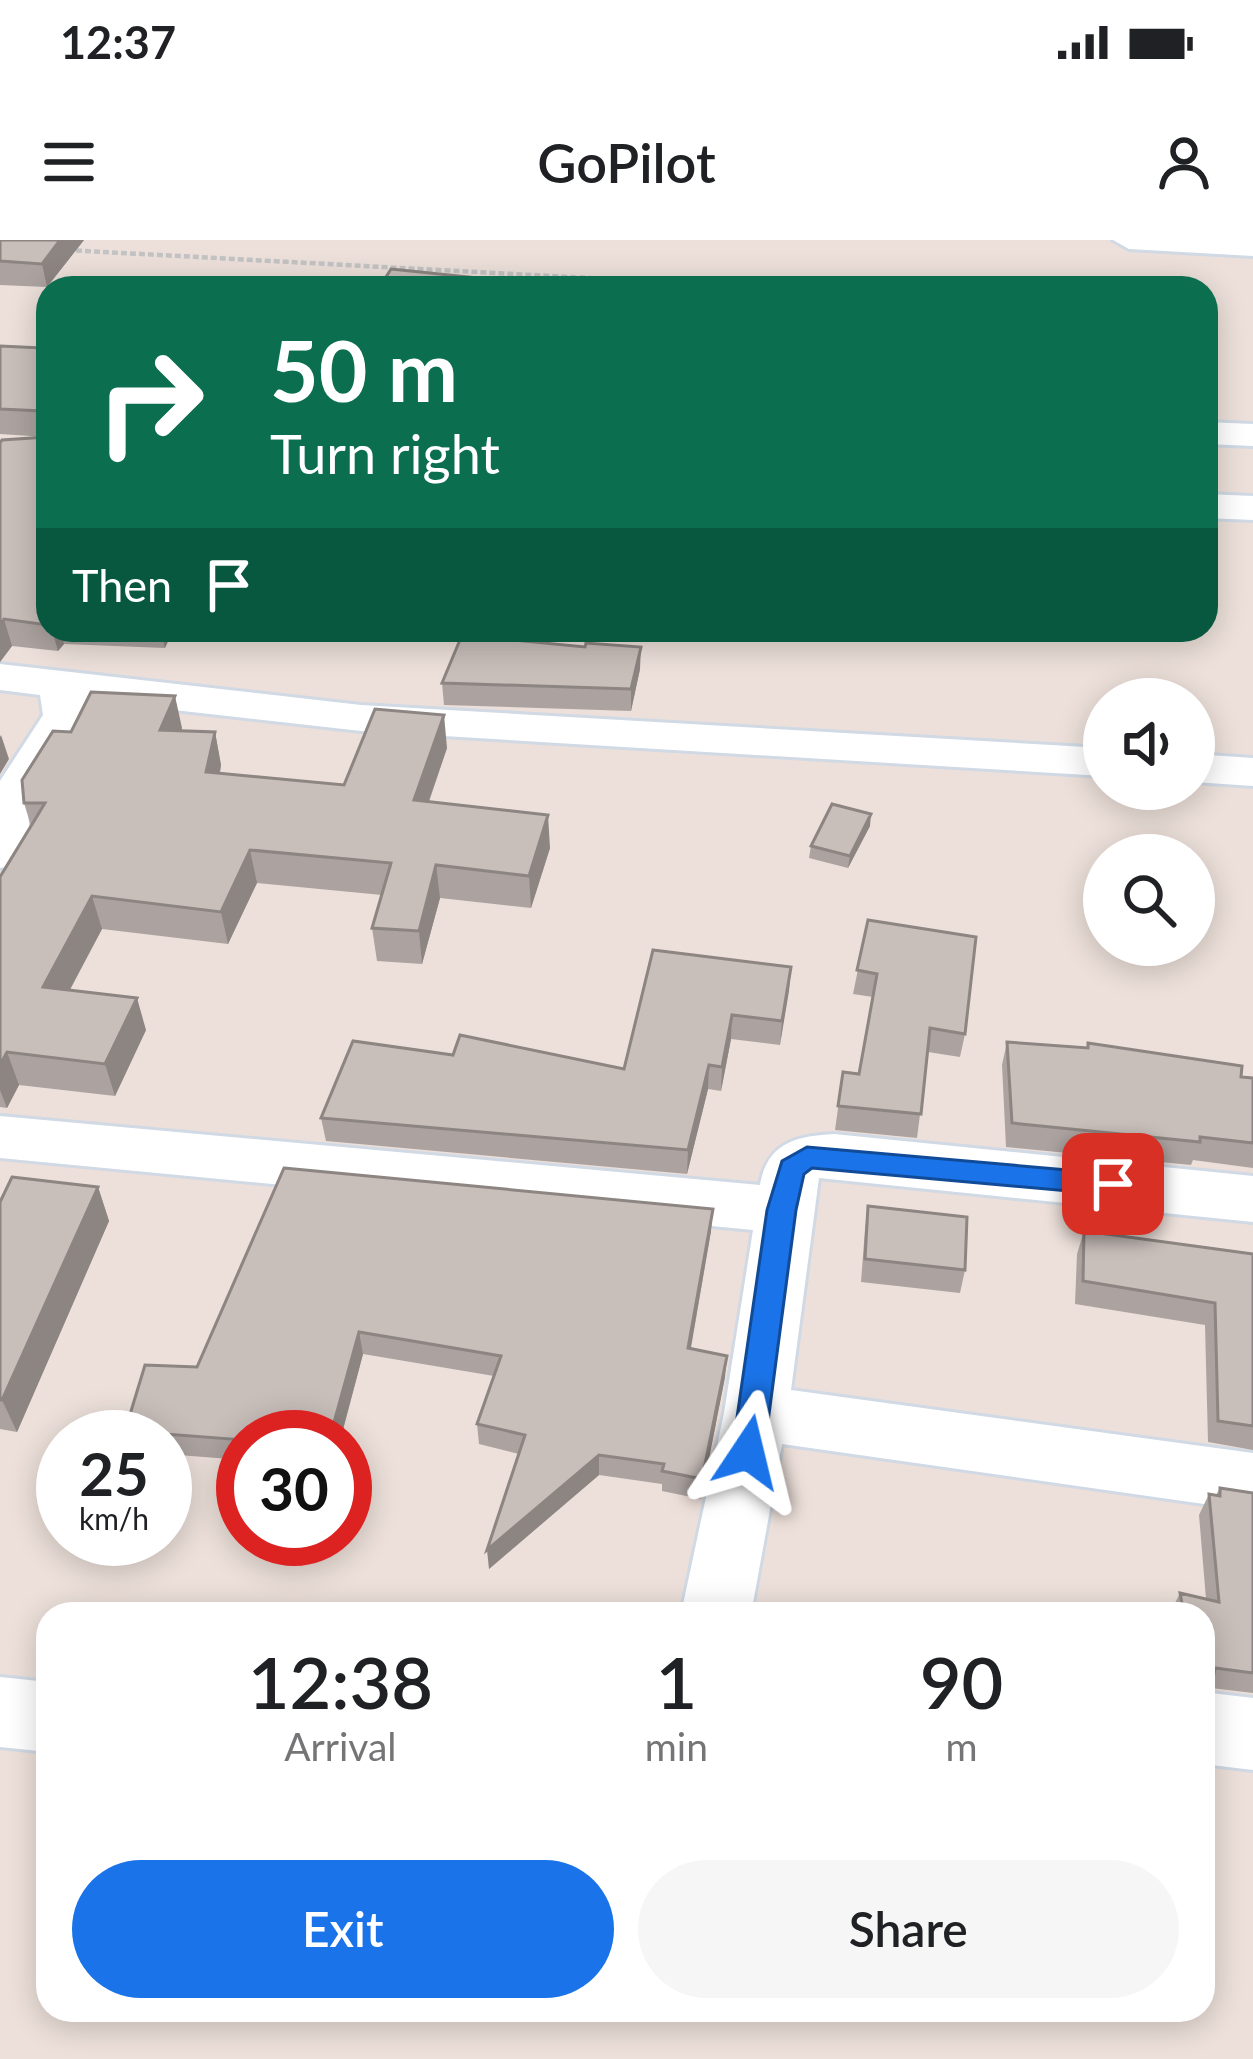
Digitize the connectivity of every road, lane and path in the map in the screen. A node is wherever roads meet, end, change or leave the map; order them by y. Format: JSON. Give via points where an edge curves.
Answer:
{"nodes":[{"id":1,"x":1129,"y":240,"type":"edge"},
{"id":2,"x":1253,"y":247,"type":"edge"},
{"id":3,"x":50,"y":249,"type":"edge"},
{"id":4,"x":551,"y":276,"type":"edge"},
{"id":5,"x":1218,"y":434,"type":"edge"},
{"id":6,"x":1253,"y":435,"type":"edge"},
{"id":7,"x":1218,"y":507,"type":"edge"},
{"id":8,"x":1253,"y":508,"type":"edge"},
{"id":9,"x":0,"y":677,"type":"edge"},
{"id":10,"x":62,"y":684,"type":"junction"},
{"id":11,"x":1083,"y":760,"type":"edge"},
{"id":12,"x":1215,"y":769,"type":"edge"},
{"id":13,"x":1253,"y":772,"type":"edge"},
{"id":14,"x":7,"y":854,"type":"edge"},
{"id":15,"x":0,"y":1137,"type":"edge"},
{"id":16,"x":1253,"y":1199,"type":"edge"},
{"id":17,"x":782,"y":1210,"type":"junction"},
{"id":18,"x":757,"y":1413,"type":"junction"},
{"id":19,"x":1253,"y":1482,"type":"edge"},
{"id":20,"x":718,"y":1602,"type":"edge"},
{"id":21,"x":0,"y":1712,"type":"edge"},
{"id":22,"x":36,"y":1716,"type":"edge"},
{"id":23,"x":1215,"y":1730,"type":"edge"},
{"id":24,"x":1253,"y":1734,"type":"edge"}],
"edges":[{"from":1,"to":2,"type":"street"},
{"from":3,"to":4,"type":"path"},
{"from":5,"to":6,"type":"street"},
{"from":7,"to":8,"type":"street"},
{"from":9,"to":10,"type":"street"},
{"from":10,"to":11,"type":"street","via":[[361,718]]},
{"from":10,"to":14,"type":"street","via":[[65,716],[4,811]]},
{"from":12,"to":13,"type":"street"},
{"from":15,"to":17,"type":"street"},
{"from":16,"to":17,"type":"street","via":[[821,1156],[792,1168]]},
{"from":17,"to":18,"type":"street"},
{"from":18,"to":19,"type":"street"},
{"from":18,"to":20,"type":"street"},
{"from":21,"to":22,"type":"street"},
{"from":23,"to":24,"type":"street"}]}
